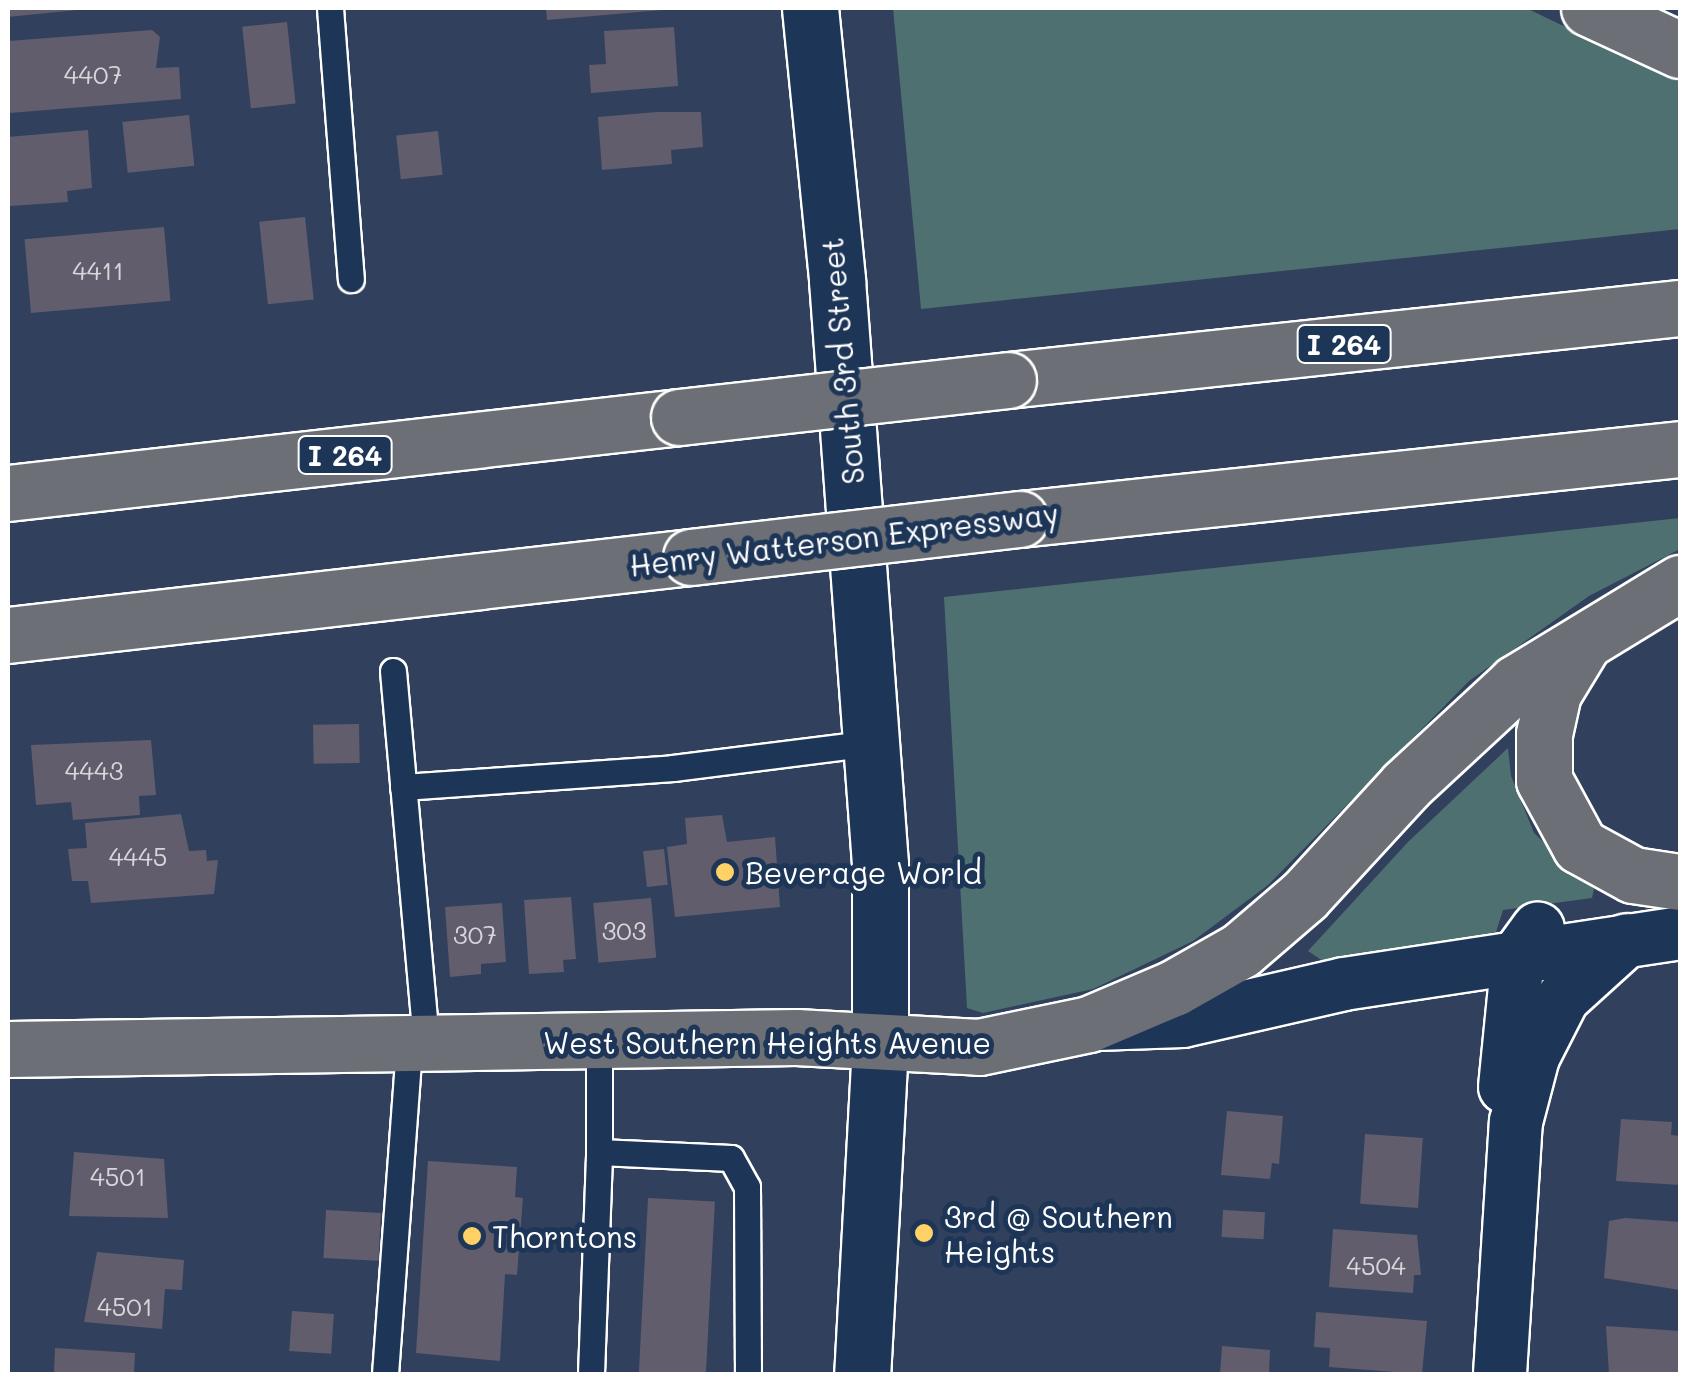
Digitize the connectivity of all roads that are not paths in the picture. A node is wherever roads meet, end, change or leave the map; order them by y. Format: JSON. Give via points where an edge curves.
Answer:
{"nodes":[{"id":1,"x":330,"y":8,"type":"edge"},
{"id":2,"x":810,"y":8,"type":"edge"},
{"id":3,"x":1589,"y":8,"type":"edge"},
{"id":4,"x":1680,"y":50,"type":"edge"},
{"id":5,"x":351,"y":279,"type":"dead end"},
{"id":6,"x":1680,"y":308,"type":"edge"},
{"id":7,"x":1680,"y":449,"type":"edge"},
{"id":8,"x":9,"y":493,"type":"edge"},
{"id":9,"x":1680,"y":583,"type":"edge"},
{"id":10,"x":16,"y":634,"type":"edge"},
{"id":11,"x":1588,"y":635,"type":"junction"},
{"id":12,"x":393,"y":671,"type":"dead end"},
{"id":13,"x":872,"y":743,"type":"junction"},
{"id":14,"x":402,"y":786,"type":"junction"},
{"id":15,"x":1680,"y":882,"type":"edge"},
{"id":16,"x":1680,"y":904,"type":"edge"},
{"id":17,"x":1680,"y":933,"type":"edge"},
{"id":18,"x":1628,"y":940,"type":"junction"},
{"id":19,"x":1518,"y":956,"type":"junction"},
{"id":20,"x":1089,"y":1024,"type":"junction"},
{"id":21,"x":599,"y":1041,"type":"junction"},
{"id":22,"x":418,"y":1044,"type":"junction"},
{"id":23,"x":880,"y":1045,"type":"junction"},
{"id":24,"x":8,"y":1049,"type":"edge"},
{"id":25,"x":1516,"y":1122,"type":"junction"},
{"id":26,"x":599,"y":1152,"type":"junction"},
{"id":27,"x":385,"y":1374,"type":"edge"},
{"id":28,"x":591,"y":1374,"type":"edge"},
{"id":29,"x":748,"y":1374,"type":"edge"},
{"id":30,"x":862,"y":1374,"type":"edge"},
{"id":31,"x":1500,"y":1374,"type":"edge"}],
"edges":[{"from":1,"to":5,"type":"lane"},
{"from":2,"to":13,"type":"main road","name":"South 3rd Street"},
{"from":3,"to":4,"type":"main road"},
{"from":6,"to":8,"type":"main road","number":"I 264","bridge":true},
{"from":7,"to":10,"type":"main road","name":"Henry Watterson Expressway","bridge":true},
{"from":9,"to":11,"type":"main road"},
{"from":11,"to":15,"type":"main road","via":[[1553,693],[1544,780],[1580,846],[1634,875]]},
{"from":11,"to":20,"type":"main road","via":[[1516,683],[1406,785],[1304,896],[1241,950]]},
{"from":12,"to":14,"type":"lane"},
{"from":13,"to":14,"type":"lane","via":[[673,768]]},
{"from":13,"to":23,"type":"main road","name":"South 3rd Street"},
{"from":14,"to":22,"type":"lane"},
{"from":16,"to":19,"type":"street","via":[[1544,921]]},
{"from":17,"to":18,"type":"street","name":"West Southern Heights Avenue"},
{"from":18,"to":19,"type":"street","name":"West Southern Heights Avenue"},
{"from":18,"to":25,"type":"street","via":[[1563,998],[1534,1057]]},
{"from":19,"to":20,"type":"street","name":"West Southern Heights Avenue","via":[[1183,1021]]},
{"from":19,"to":25,"type":"street","via":[[1504,1096]]},
{"from":20,"to":23,"type":"main road","name":"West Southern Heights Avenue","via":[[979,1047]]},
{"from":21,"to":22,"type":"main road","name":"West Southern Heights Avenue"},
{"from":21,"to":23,"type":"main road","name":"West Southern Heights Avenue","via":[[796,1037]]},
{"from":21,"to":26,"type":"lane"},
{"from":22,"to":24,"type":"main road","name":"West Southern Heights Avenue"},
{"from":22,"to":27,"type":"lane"},
{"from":23,"to":30,"type":"main road","name":"South 3rd Street"},
{"from":25,"to":31,"type":"street"},
{"from":26,"to":28,"type":"lane"},
{"from":26,"to":29,"type":"lane","via":[[731,1158],[747,1187],[753,1331]]}]}
